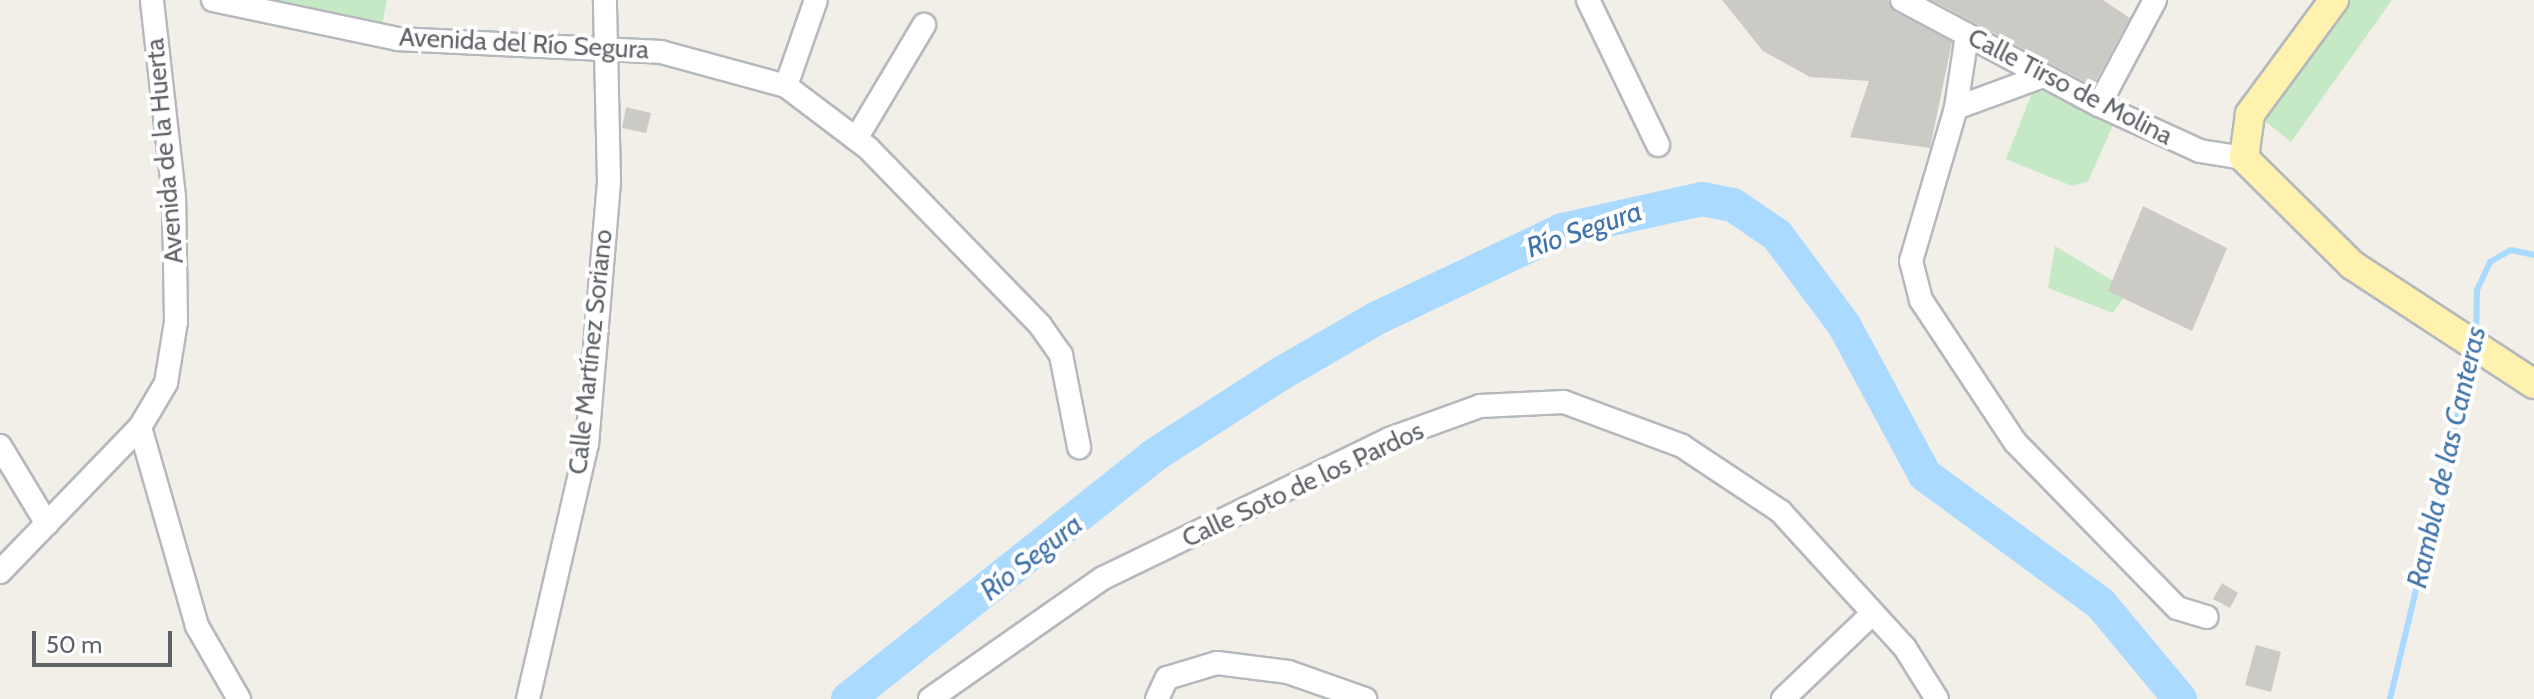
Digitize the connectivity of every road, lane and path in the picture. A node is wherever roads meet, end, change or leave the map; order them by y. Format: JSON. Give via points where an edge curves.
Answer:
{"nodes":[{"id":1,"x":152,"y":0,"type":"edge"},
{"id":2,"x":213,"y":0,"type":"edge"},
{"id":3,"x":605,"y":0,"type":"edge"},
{"id":4,"x":816,"y":0,"type":"edge"},
{"id":5,"x":1588,"y":0,"type":"edge"},
{"id":6,"x":1902,"y":0,"type":"edge"},
{"id":7,"x":2155,"y":0,"type":"edge"},
{"id":8,"x":2334,"y":0,"type":"edge"},
{"id":9,"x":247,"y":4,"type":"edge"},
{"id":10,"x":924,"y":25,"type":"dead end"},
{"id":11,"x":1967,"y":35,"type":"junction"},
{"id":12,"x":610,"y":46,"type":"junction"},
{"id":13,"x":2043,"y":76,"type":"junction"},
{"id":14,"x":786,"y":86,"type":"junction"},
{"id":15,"x":2099,"y":105,"type":"junction"},
{"id":16,"x":1956,"y":108,"type":"junction"},
{"id":17,"x":856,"y":139,"type":"junction"},
{"id":18,"x":1658,"y":145,"type":"dead end"},
{"id":19,"x":2244,"y":158,"type":"junction"},
{"id":20,"x":2534,"y":384,"type":"edge"},
{"id":21,"x":140,"y":427,"type":"junction"},
{"id":22,"x":0,"y":446,"type":"edge"},
{"id":23,"x":1079,"y":447,"type":"dead end"},
{"id":24,"x":47,"y":524,"type":"junction"},
{"id":25,"x":0,"y":572,"type":"edge"},
{"id":26,"x":1873,"y":613,"type":"junction"},
{"id":27,"x":2207,"y":617,"type":"dead end"},
{"id":28,"x":239,"y":699,"type":"edge"},
{"id":29,"x":528,"y":699,"type":"edge"},
{"id":30,"x":930,"y":699,"type":"edge"},
{"id":31,"x":1157,"y":699,"type":"edge"},
{"id":32,"x":1365,"y":699,"type":"edge"},
{"id":33,"x":1783,"y":699,"type":"edge"},
{"id":34,"x":1937,"y":699,"type":"edge"}],
"edges":[{"from":1,"to":21,"type":"street","name":"Avenida de la Huerta","via":[[174,197],[176,322],[166,383]]},
{"from":2,"to":9,"type":"street","name":"Avenida del Río Segura"},
{"from":3,"to":12,"type":"street","name":"Calle Martínez Soriano"},
{"from":4,"to":14,"type":"street"},
{"from":5,"to":18,"type":"street"},
{"from":6,"to":11,"type":"street","name":"Calle Tirso de Molina"},
{"from":7,"to":15,"type":"street"},
{"from":8,"to":19,"type":"main road","via":[[2250,114]]},
{"from":9,"to":12,"type":"street","name":"Avenida del Río Segura","via":[[398,39]]},
{"from":10,"to":17,"type":"street"},
{"from":11,"to":13,"type":"street","name":"Calle Tirso de Molina"},
{"from":11,"to":16,"type":"street"},
{"from":12,"to":14,"type":"street","name":"Avenida del Río Segura"},
{"from":12,"to":29,"type":"street","name":"Calle Martínez Soriano","via":[[609,182],[587,444]]},
{"from":13,"to":15,"type":"street","name":"Calle Tirso de Molina"},
{"from":13,"to":16,"type":"street"},
{"from":14,"to":17,"type":"street","name":"Avenida del Río Segura"},
{"from":15,"to":19,"type":"street","name":"Calle Tirso de Molina","via":[[2200,151]]},
{"from":16,"to":27,"type":"street","via":[[1911,261],[1921,300],[2015,442],[2177,608]]},
{"from":17,"to":23,"type":"street","name":"Avenida del Río Segura","via":[[982,259],[1058,348]]},
{"from":19,"to":20,"type":"main road","via":[[2352,265]]},
{"from":21,"to":24,"type":"street","name":"Avenida de la Huerta"},
{"from":21,"to":28,"type":"street","via":[[197,626]]},
{"from":22,"to":24,"type":"street"},
{"from":24,"to":25,"type":"street","name":"Avenida de la Huerta"},
{"from":26,"to":30,"type":"street","name":"Calle Soto de los Pardos","via":[[1780,511],[1682,446],[1564,402],[1480,406],[1389,439],[1103,578]]},
{"from":26,"to":33,"type":"street"},
{"from":26,"to":34,"type":"street","name":"Calle Soto de los Pardos"},
{"from":31,"to":32,"type":"street","via":[[1167,678],[1217,663],[1288,672]]}]}
